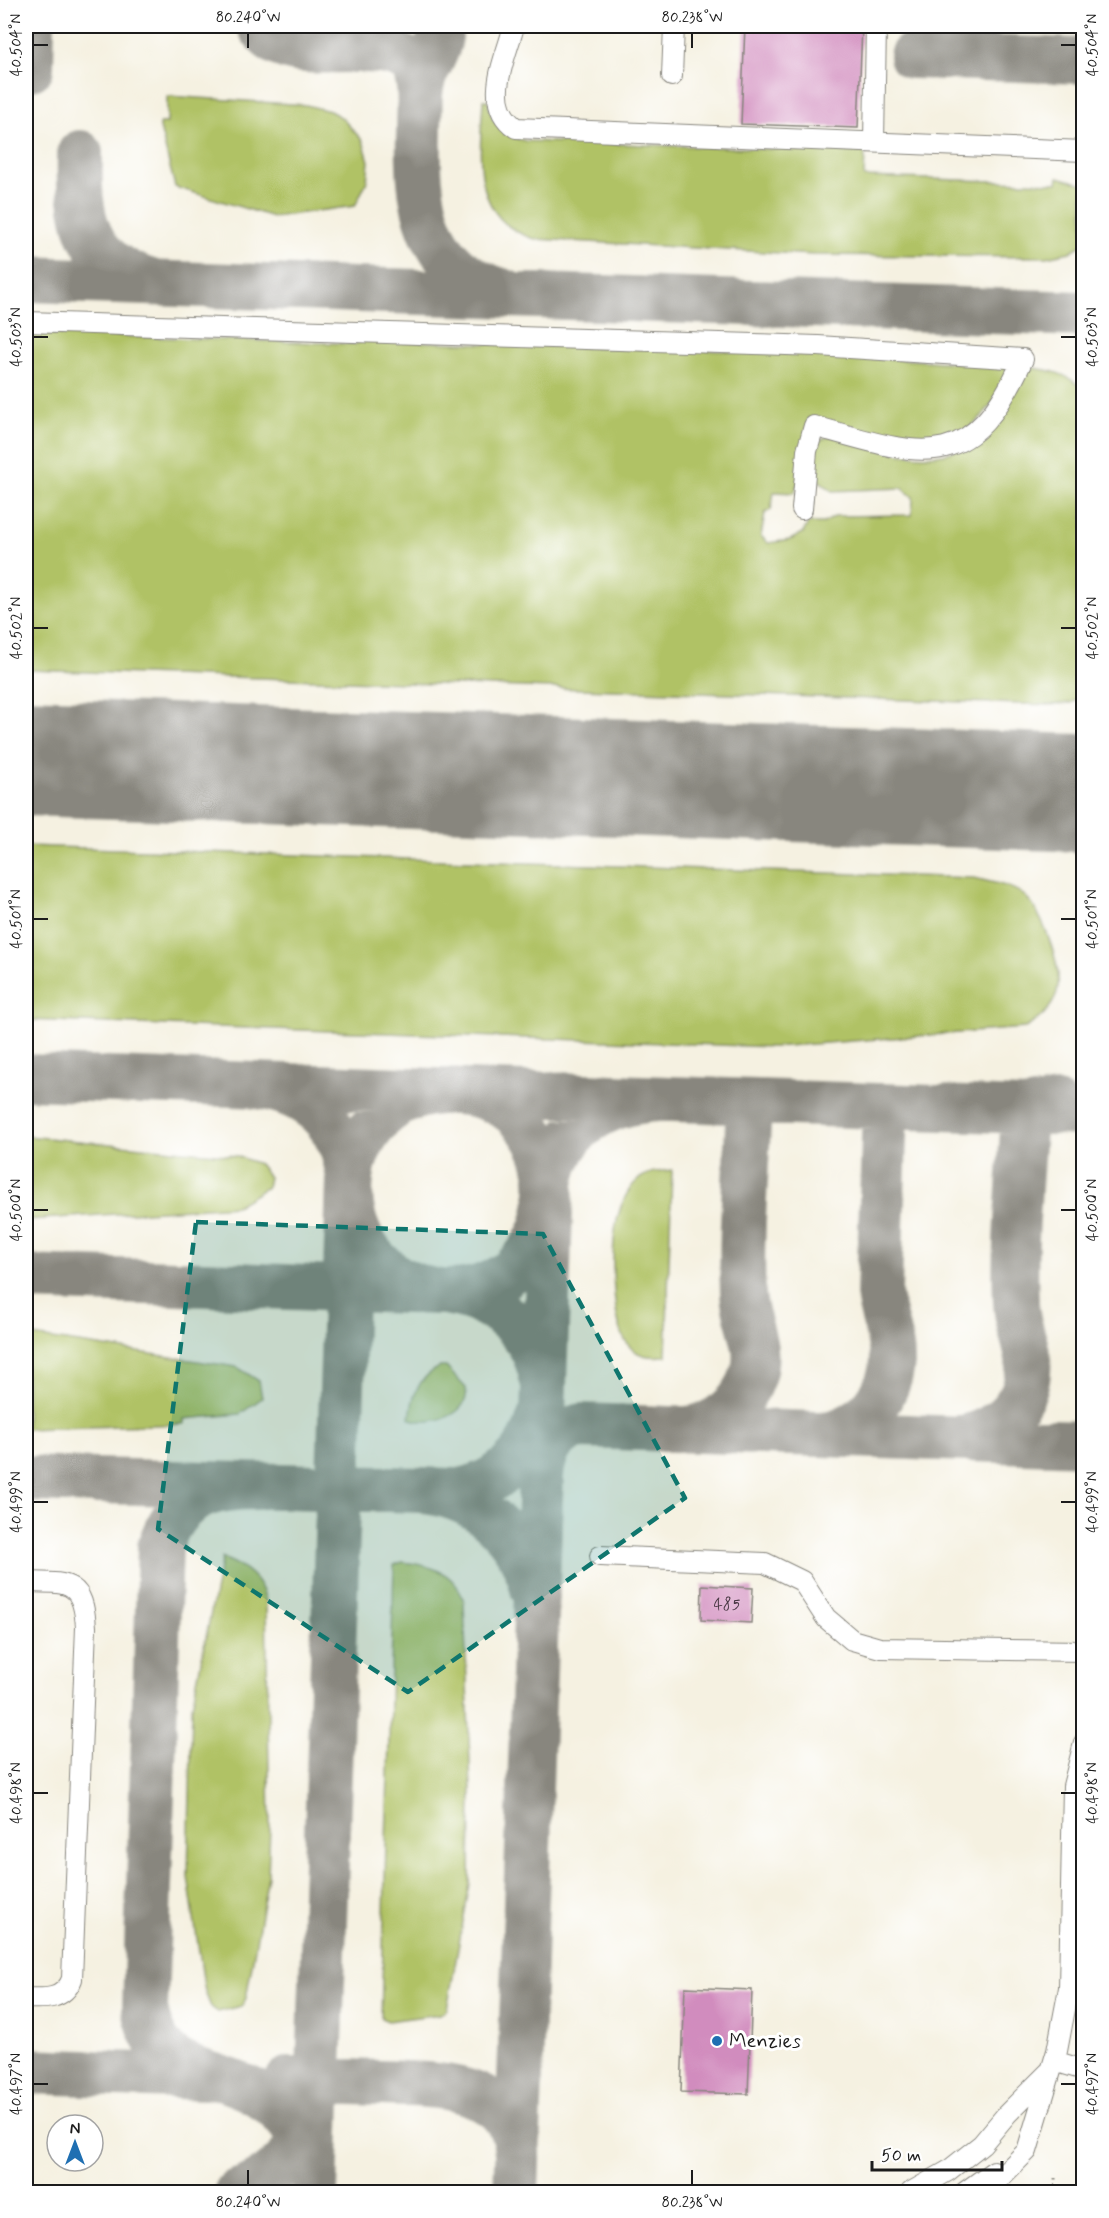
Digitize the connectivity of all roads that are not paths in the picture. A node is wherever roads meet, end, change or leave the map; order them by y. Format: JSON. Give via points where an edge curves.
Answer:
{"nodes":[{"id":1,"x":514,"y":26,"type":"edge"},
{"id":2,"x":674,"y":26,"type":"edge"},
{"id":3,"x":876,"y":26,"type":"edge"},
{"id":4,"x":672,"y":76,"type":"dead end"},
{"id":5,"x":874,"y":141,"type":"junction"},
{"id":6,"x":1083,"y":151,"type":"edge"},
{"id":7,"x":26,"y":322,"type":"edge"},
{"id":8,"x":802,"y":508,"type":"dead end"},
{"id":9,"x":600,"y":1556,"type":"dead end"},
{"id":10,"x":26,"y":1582,"type":"edge"},
{"id":11,"x":1083,"y":1651,"type":"edge"},
{"id":12,"x":1083,"y":1743,"type":"edge"},
{"id":13,"x":1078,"y":1797,"type":"edge"},
{"id":14,"x":26,"y":1998,"type":"edge"},
{"id":15,"x":1053,"y":2066,"type":"junction"},
{"id":16,"x":1083,"y":2070,"type":"edge"},
{"id":17,"x":911,"y":2193,"type":"edge"},
{"id":18,"x":937,"y":2193,"type":"edge"},
{"id":19,"x":965,"y":2193,"type":"edge"},
{"id":20,"x":986,"y":2193,"type":"edge"}],
"edges":[{"from":1,"to":5,"type":"street","via":[[497,95],[502,117],[516,128]]},
{"from":2,"to":4,"type":"street"},
{"from":3,"to":5,"type":"street"},
{"from":5,"to":6,"type":"street"},
{"from":7,"to":8,"type":"street","via":[[806,345],[1023,358],[982,426],[964,441],[944,449],[895,448],[814,426],[807,451]]},
{"from":9,"to":11,"type":"street","via":[[765,1563],[802,1581],[826,1618],[852,1640],[879,1648]]},
{"from":10,"to":14,"type":"street","via":[[57,1583],[72,1588],[83,1599],[86,1627],[72,1979],[65,1991],[53,1997]]},
{"from":12,"to":13,"type":"street"},
{"from":13,"to":15,"type":"street","via":[[1069,1988]]},
{"from":15,"to":16,"type":"street"},
{"from":15,"to":17,"type":"street","via":[[966,2158]]},
{"from":15,"to":18,"type":"street","via":[[994,2149]]},
{"from":15,"to":19,"type":"street","via":[[1023,2138],[995,2170]]},
{"from":15,"to":20,"type":"street","via":[[1027,2151]]}]}
